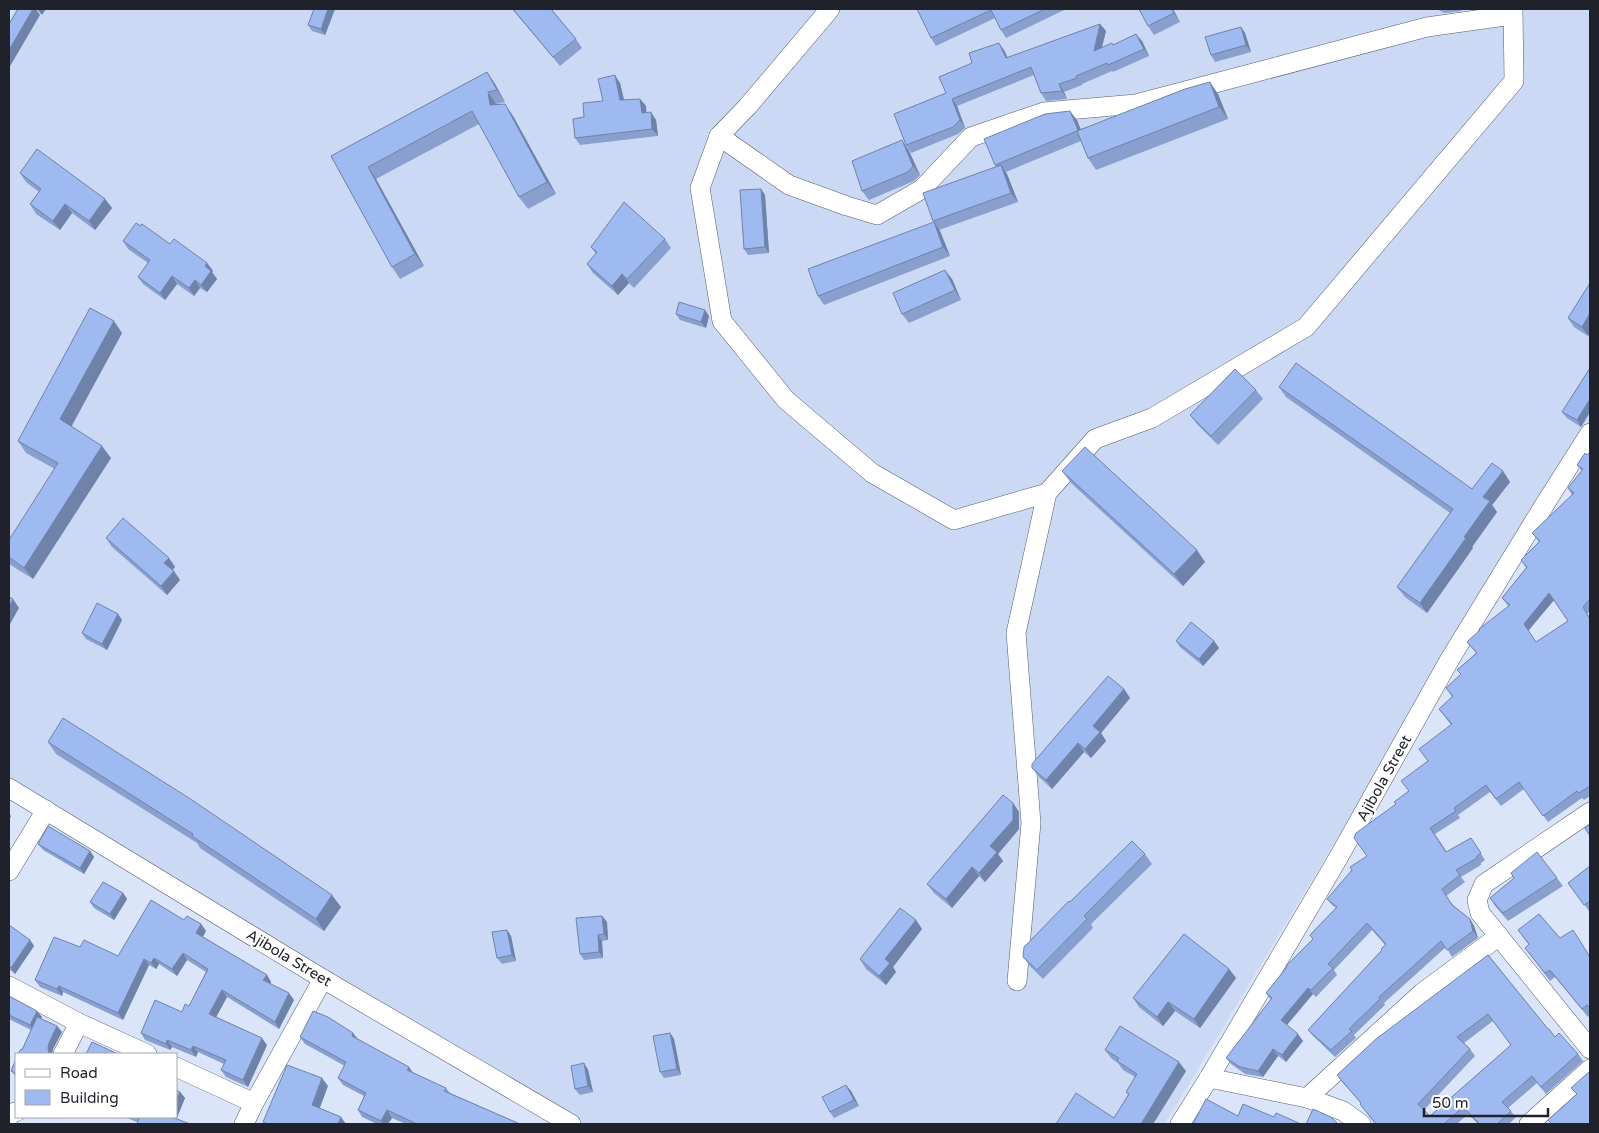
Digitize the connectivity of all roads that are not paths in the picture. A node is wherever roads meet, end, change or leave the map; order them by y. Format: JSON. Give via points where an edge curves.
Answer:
{"nodes":[{"id":1,"x":830,"y":9,"type":"edge"},
{"id":2,"x":1512,"y":12,"type":"edge"},
{"id":3,"x":719,"y":136,"type":"junction"},
{"id":4,"x":1590,"y":432,"type":"edge"},
{"id":5,"x":1046,"y":493,"type":"junction"},
{"id":6,"x":9,"y":788,"type":"edge"},
{"id":7,"x":46,"y":810,"type":"junction"},
{"id":8,"x":1590,"y":812,"type":"edge"},
{"id":9,"x":9,"y":870,"type":"edge"},
{"id":10,"x":1499,"y":936,"type":"junction"},
{"id":11,"x":323,"y":979,"type":"junction"},
{"id":12,"x":1017,"y":981,"type":"dead end"},
{"id":13,"x":9,"y":986,"type":"edge"},
{"id":14,"x":79,"y":1023,"type":"junction"},
{"id":15,"x":1590,"y":1049,"type":"edge"},
{"id":16,"x":64,"y":1053,"type":"edge"},
{"id":17,"x":145,"y":1053,"type":"edge"},
{"id":18,"x":178,"y":1069,"type":"edge"},
{"id":19,"x":1590,"y":1069,"type":"edge"},
{"id":20,"x":1209,"y":1078,"type":"junction"},
{"id":21,"x":1307,"y":1098,"type":"junction"},
{"id":22,"x":254,"y":1103,"type":"junction"},
{"id":23,"x":244,"y":1124,"type":"edge"},
{"id":24,"x":570,"y":1124,"type":"edge"},
{"id":25,"x":1180,"y":1124,"type":"edge"},
{"id":26,"x":1361,"y":1124,"type":"edge"},
{"id":27,"x":1529,"y":1124,"type":"edge"}],
"edges":[{"from":1,"to":3,"type":"street"},
{"from":2,"to":3,"type":"street","via":[[1427,27],[1136,104],[1044,112],[971,137],[922,189],[877,215],[789,185]]},
{"from":2,"to":5,"type":"street","via":[[1514,81],[1306,328],[1152,418],[1095,439]]},
{"from":3,"to":5,"type":"street","via":[[700,188],[722,321],[786,400],[872,473],[954,520]]},
{"from":4,"to":20,"type":"street","name":"Ajibola Street","via":[[1450,660]]},
{"from":5,"to":12,"type":"street","via":[[1016,632],[1031,823]]},
{"from":6,"to":7,"type":"street","name":"Ajibola Street"},
{"from":7,"to":9,"type":"street"},
{"from":7,"to":11,"type":"street","name":"Ajibola Street"},
{"from":8,"to":10,"type":"street","via":[[1484,884],[1477,900],[1480,913]]},
{"from":10,"to":15,"type":"street"},
{"from":10,"to":21,"type":"street","via":[[1422,994]]},
{"from":11,"to":22,"type":"street"},
{"from":11,"to":24,"type":"street","name":"Ajibola Street"},
{"from":13,"to":14,"type":"street"},
{"from":14,"to":16,"type":"street"},
{"from":14,"to":17,"type":"street"},
{"from":18,"to":22,"type":"street"},
{"from":19,"to":27,"type":"street"},
{"from":20,"to":21,"type":"street"},
{"from":20,"to":25,"type":"street","name":"Ajibola Street"},
{"from":21,"to":26,"type":"street","via":[[1343,1111]]},
{"from":22,"to":23,"type":"street"}]}
